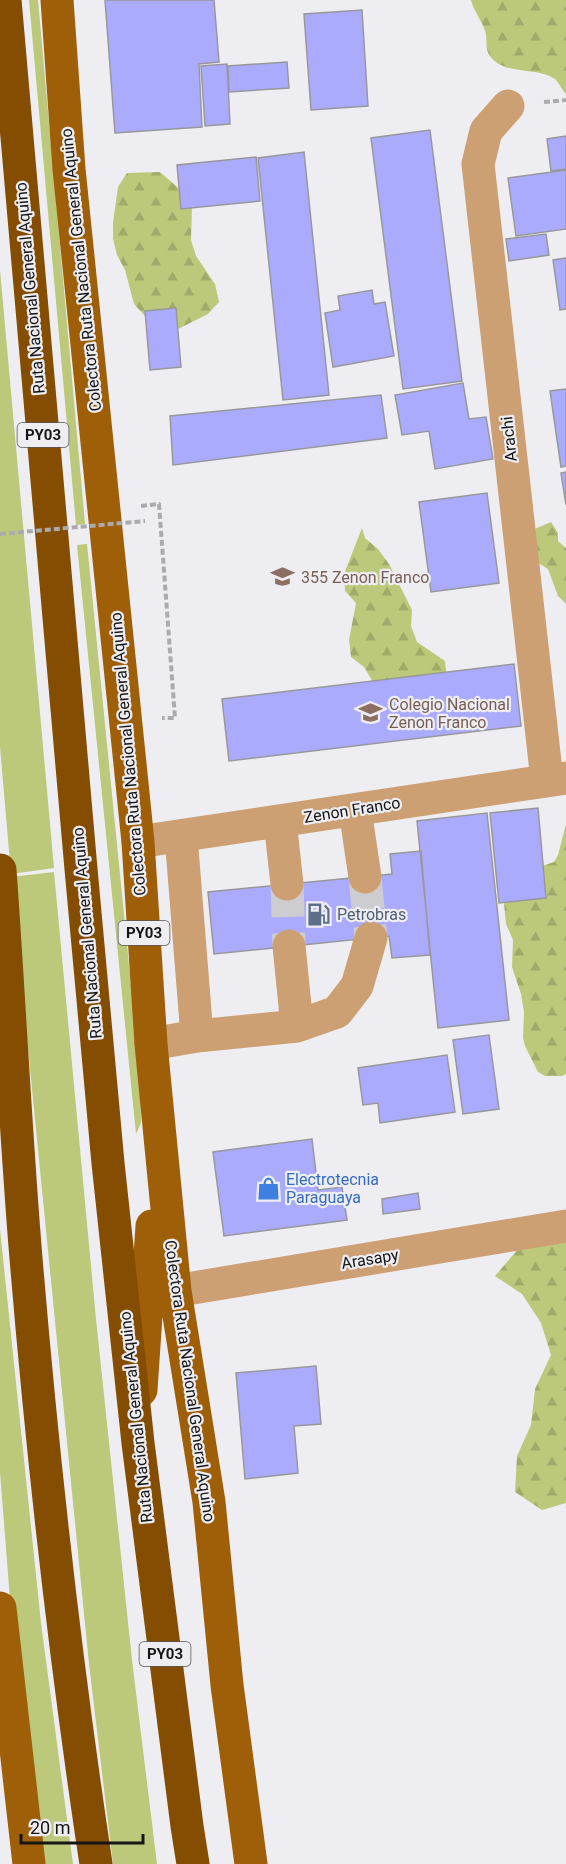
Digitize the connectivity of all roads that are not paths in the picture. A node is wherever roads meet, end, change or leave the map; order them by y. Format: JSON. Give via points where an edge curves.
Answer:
{"nodes":[{"id":1,"x":5,"y":0,"type":"edge"},
{"id":2,"x":57,"y":0,"type":"edge"},
{"id":3,"x":507,"y":106,"type":"dead end"},
{"id":4,"x":557,"y":779,"type":"edge"},
{"id":5,"x":355,"y":810,"type":"junction"},
{"id":6,"x":280,"y":821,"type":"junction"},
{"id":7,"x":181,"y":836,"type":"junction"},
{"id":8,"x":138,"y":842,"type":"junction"},
{"id":9,"x":0,"y":870,"type":"edge"},
{"id":10,"x":365,"y":876,"type":"tunnel mouth"},
{"id":11,"x":287,"y":884,"type":"tunnel mouth"},
{"id":12,"x":371,"y":938,"type":"tunnel mouth"},
{"id":13,"x":289,"y":946,"type":"tunnel mouth"},
{"id":14,"x":297,"y":1026,"type":"junction"},
{"id":15,"x":197,"y":1036,"type":"junction"},
{"id":16,"x":151,"y":1044,"type":"junction"},
{"id":17,"x":159,"y":1127,"type":"junction"},
{"id":18,"x":566,"y":1226,"type":"edge"},
{"id":19,"x":174,"y":1291,"type":"junction"},
{"id":20,"x":138,"y":1443,"type":"junction"},
{"id":21,"x":0,"y":1608,"type":"edge"},
{"id":22,"x":29,"y":1864,"type":"edge"},
{"id":23,"x":96,"y":1864,"type":"edge"},
{"id":24,"x":193,"y":1864,"type":"edge"},
{"id":25,"x":251,"y":1864,"type":"edge"}],
"edges":[{"from":1,"to":20,"type":"highway","name":"Ruta Nacional General Aquino","number":"PY03","via":[[108,1163]]},
{"from":2,"to":8,"type":"main road","name":"Colectora Ruta Nacional General Aquino","number":"PY03","via":[[69,169]]},
{"from":3,"to":4,"type":"street","name":"Arachi","via":[[486,131],[478,164]]},
{"from":4,"to":5,"type":"street","name":"Zenon Franco"},
{"from":5,"to":6,"type":"street","name":"Zenon Franco"},
{"from":5,"to":10,"type":"street"},
{"from":6,"to":7,"type":"street","name":"Zenon Franco"},
{"from":6,"to":11,"type":"street"},
{"from":7,"to":8,"type":"street","name":"Zenon Franco"},
{"from":7,"to":15,"type":"street"},
{"from":8,"to":16,"type":"main road","name":"Colectora Ruta Nacional General Aquino","number":"PY03"},
{"from":9,"to":23,"type":"highway","via":[[25,1244],[45,1464]]},
{"from":12,"to":14,"type":"street","via":[[357,986],[337,1012]]},
{"from":13,"to":14,"type":"street"},
{"from":14,"to":15,"type":"street"},
{"from":15,"to":16,"type":"street"},
{"from":16,"to":17,"type":"main road","name":"Colectora Ruta Nacional General Aquino","number":"PY03"},
{"from":17,"to":19,"type":"main road","name":"Colectora Ruta Nacional General Aquino","number":"PY03"},
{"from":17,"to":20,"type":"main road"},
{"from":18,"to":19,"type":"street","name":"Arasapy"},
{"from":19,"to":25,"type":"main road","name":"Colectora Ruta Nacional General Aquino","number":"PY03","via":[[208,1502]]},
{"from":20,"to":24,"type":"highway","name":"Ruta Nacional General Aquino","number":"PY03"},
{"from":21,"to":22,"type":"main road"}]}
